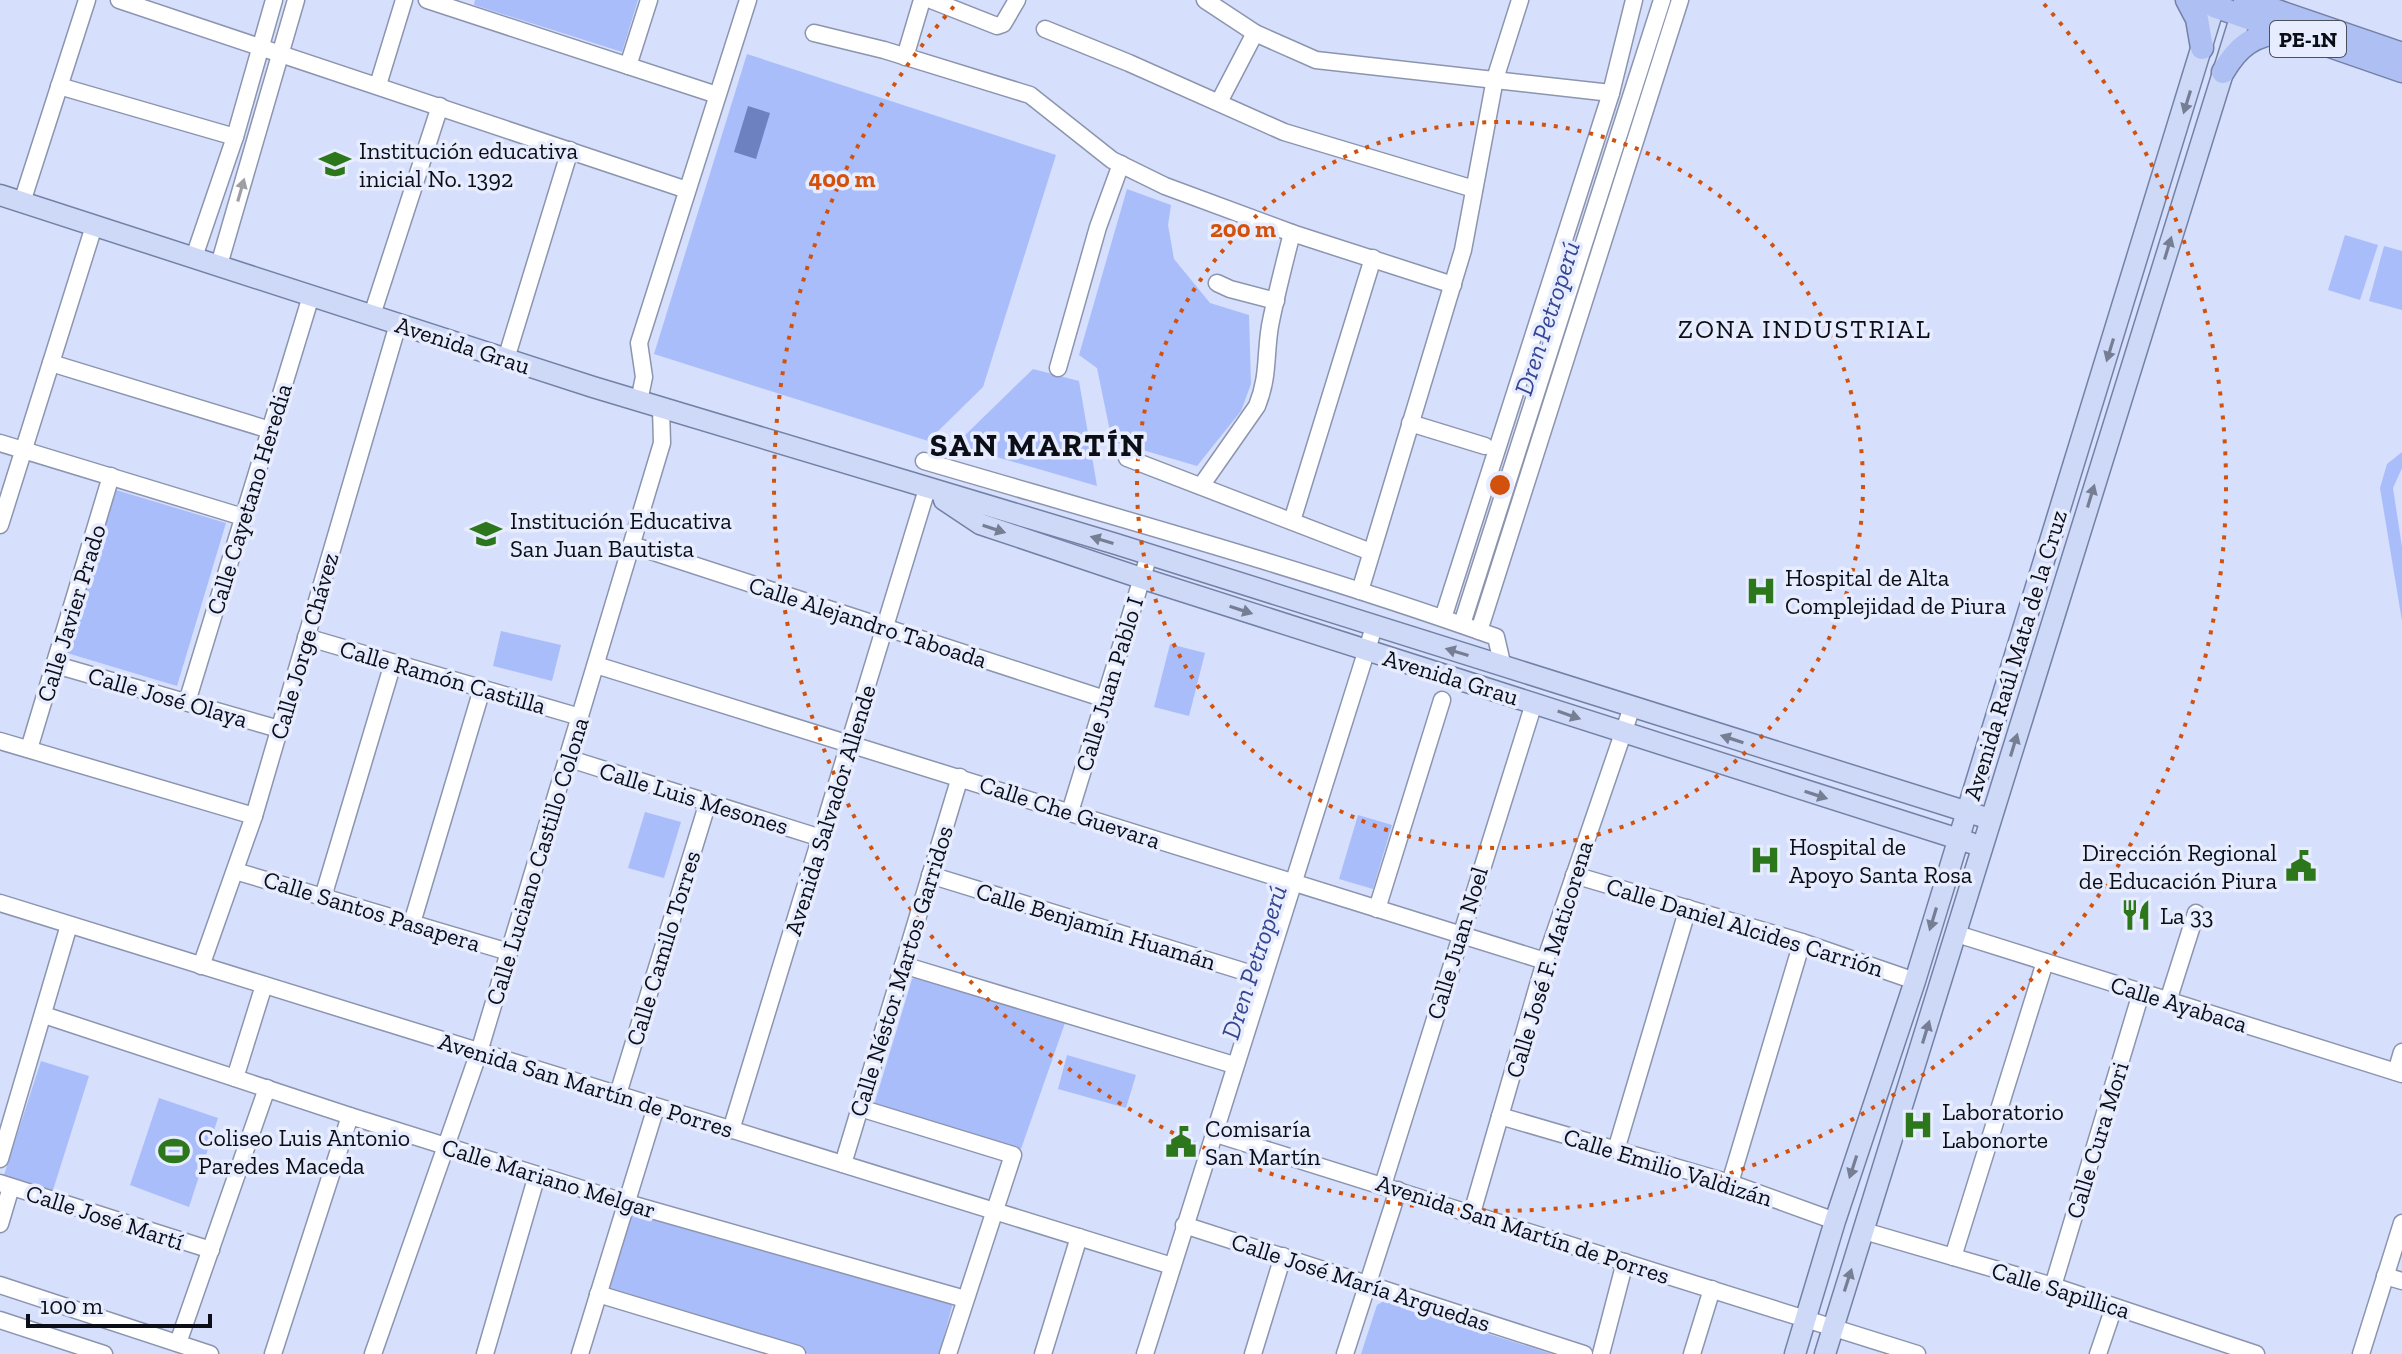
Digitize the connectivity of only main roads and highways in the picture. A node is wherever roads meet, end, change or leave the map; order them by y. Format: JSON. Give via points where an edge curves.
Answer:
{"nodes":[{"id":1,"x":2187,"y":0,"type":"edge"},
{"id":2,"x":2212,"y":2,"type":"edge"},
{"id":3,"x":2244,"y":5,"type":"edge"},
{"id":4,"x":2284,"y":15,"type":"edge"},
{"id":5,"x":2202,"y":48,"type":"junction"},
{"id":6,"x":2402,"y":54,"type":"edge"},
{"id":7,"x":2402,"y":71,"type":"edge"},
{"id":8,"x":2223,"y":72,"type":"junction"},
{"id":9,"x":0,"y":195,"type":"edge"},
{"id":10,"x":927,"y":489,"type":"junction"},
{"id":11,"x":1967,"y":812,"type":"junction"},
{"id":12,"x":1990,"y":819,"type":"junction"},
{"id":13,"x":1957,"y":839,"type":"junction"},
{"id":14,"x":1983,"y":847,"type":"junction"},
{"id":15,"x":1795,"y":1354,"type":"edge"},
{"id":16,"x":1825,"y":1354,"type":"edge"}],
"edges":[{"from":1,"to":5,"type":"highway"},
{"from":2,"to":3,"type":"highway","number":"PE-1N"},
{"from":2,"to":5,"type":"main road","name":"Avenida Raúl Mata de la Cruz"},
{"from":3,"to":4,"type":"highway","number":"PE-1N"},
{"from":3,"to":8,"type":"main road","name":"Avenida Raúl Mata de la Cruz"},
{"from":4,"to":6,"type":"highway","number":"PE-1N"},
{"from":4,"to":7,"type":"highway","number":"PE-1N"},
{"from":4,"to":8,"type":"highway","via":[[2264,35],[2237,49]]},
{"from":5,"to":11,"type":"main road","name":"Avenida Raúl Mata de la Cruz","one_way":true},
{"from":12,"to":8,"type":"main road","name":"Avenida Raúl Mata de la Cruz","one_way":true},
{"from":9,"to":10,"type":"main road","name":"Avenida Grau"},
{"from":11,"to":10,"type":"main road","name":"Avenida Grau","one_way":true},
{"from":10,"to":13,"type":"main road","name":"Avenida Grau","one_way":true,"via":[[980,524]]},
{"from":11,"to":12,"type":"main road","name":"Avenida Grau"},
{"from":11,"to":13,"type":"main road","name":"Avenida Raúl Mata de la Cruz"},
{"from":12,"to":14,"type":"main road","name":"Avenida Raúl Mata de la Cruz"},
{"from":13,"to":14,"type":"main road","name":"Avenida Grau"},
{"from":13,"to":15,"type":"main road","name":"Avenida Raúl Mata de la Cruz","one_way":true},
{"from":16,"to":14,"type":"main road","name":"Avenida Raúl Mata de la Cruz","one_way":true}]}
